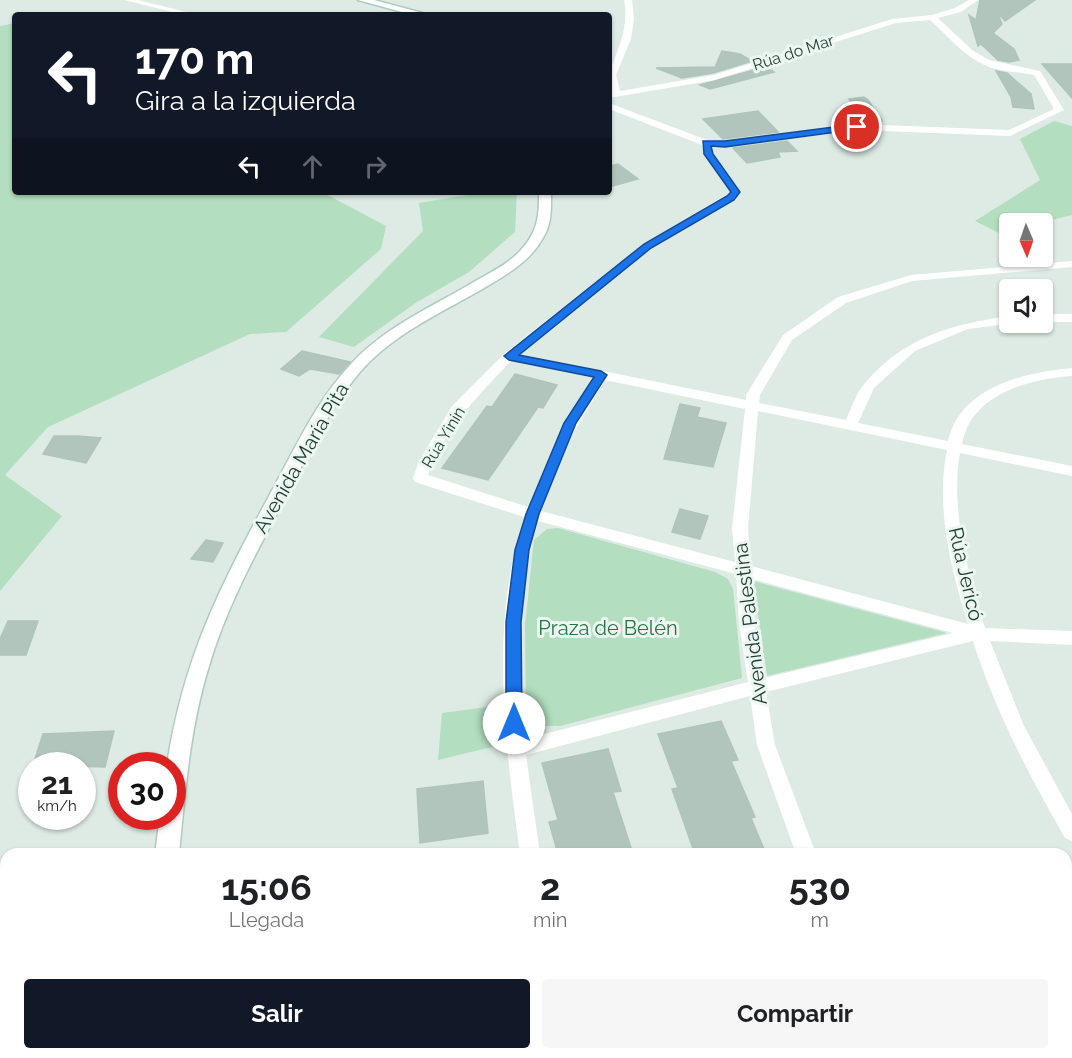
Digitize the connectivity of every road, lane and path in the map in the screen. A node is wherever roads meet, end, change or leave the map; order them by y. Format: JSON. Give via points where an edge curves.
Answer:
{"nodes":[{"id":1,"x":128,"y":0,"type":"edge"},
{"id":2,"x":363,"y":0,"type":"edge"},
{"id":3,"x":628,"y":0,"type":"edge"},
{"id":4,"x":974,"y":0,"type":"edge"},
{"id":5,"x":181,"y":12,"type":"edge"},
{"id":6,"x":413,"y":12,"type":"edge"},
{"id":7,"x":932,"y":17,"type":"junction"},
{"id":8,"x":612,"y":94,"type":"edge"},
{"id":9,"x":612,"y":106,"type":"edge"},
{"id":10,"x":706,"y":143,"type":"junction"},
{"id":11,"x":545,"y":195,"type":"edge"},
{"id":12,"x":1072,"y":264,"type":"edge"},
{"id":13,"x":1053,"y":318,"type":"edge"},
{"id":14,"x":1072,"y":318,"type":"edge"},
{"id":15,"x":999,"y":321,"type":"edge"},
{"id":16,"x":509,"y":356,"type":"junction"},
{"id":17,"x":1072,"y":372,"type":"edge"},
{"id":18,"x":601,"y":375,"type":"junction"},
{"id":19,"x":753,"y":406,"type":"junction"},
{"id":20,"x":850,"y":425,"type":"junction"},
{"id":21,"x":954,"y":447,"type":"junction"},
{"id":22,"x":1071,"y":471,"type":"edge"},
{"id":23,"x":532,"y":514,"type":"junction"},
{"id":24,"x":742,"y":569,"type":"junction"},
{"id":25,"x":980,"y":634,"type":"junction"},
{"id":26,"x":1072,"y":638,"type":"edge"},
{"id":27,"x":756,"y":687,"type":"junction"},
{"id":28,"x":517,"y":749,"type":"junction"},
{"id":29,"x":180,"y":752,"type":"edge"},
{"id":30,"x":170,"y":830,"type":"edge"},
{"id":31,"x":1072,"y":832,"type":"edge"},
{"id":32,"x":168,"y":848,"type":"edge"},
{"id":33,"x":529,"y":848,"type":"edge"},
{"id":34,"x":804,"y":848,"type":"edge"}],
"edges":[{"from":1,"to":5,"type":"street"},
{"from":2,"to":6,"type":"main road"},
{"from":3,"to":8,"type":"street","via":[[631,10],[626,41],[612,75]]},
{"from":4,"to":7,"type":"street","name":"Rúa do Mar","via":[[958,10]]},
{"from":7,"to":8,"type":"street","name":"Rúa do Mar","via":[[895,21],[693,82]]},
{"from":7,"to":10,"type":"street","via":[[975,58],[997,67],[1037,73],[1059,110],[1010,133],[857,127]]},
{"from":9,"to":10,"type":"street"},
{"from":10,"to":16,"type":"street","name":"Rúa Yinin","via":[[709,154],[736,192],[731,198],[647,246]]},
{"from":11,"to":29,"type":"main road","name":"Avenida María Pita","via":[[542,225],[529,251],[506,270],[430,313],[376,350],[357,366],[320,416],[217,617],[199,664]]},
{"from":12,"to":19,"type":"street","name":"Avenida Palestina","via":[[910,278],[842,300],[787,338],[753,395]]},
{"from":13,"to":14,"type":"street"},
{"from":15,"to":20,"type":"street","via":[[965,326],[911,348],[869,386]]},
{"from":16,"to":18,"type":"street"},
{"from":16,"to":23,"type":"street","name":"Rúa Yinin","via":[[457,409],[426,460],[420,478]]},
{"from":17,"to":21,"type":"street","name":"Rúa Jericó","via":[[1049,373],[1014,383],[979,402],[957,435]]},
{"from":18,"to":19,"type":"street"},
{"from":18,"to":23,"type":"street","via":[[570,423]]},
{"from":19,"to":20,"type":"street"},
{"from":19,"to":24,"type":"street","name":"Avenida Palestina","via":[[740,529]]},
{"from":20,"to":21,"type":"street"},
{"from":21,"to":22,"type":"street"},
{"from":21,"to":25,"type":"street","name":"Rúa Jericó","via":[[952,521]]},
{"from":23,"to":24,"type":"street"},
{"from":23,"to":28,"type":"street","via":[[522,550],[513,622]]},
{"from":24,"to":25,"type":"street"},
{"from":24,"to":27,"type":"street","name":"Avenida Palestina"},
{"from":25,"to":26,"type":"street"},
{"from":25,"to":27,"type":"street"},
{"from":25,"to":31,"type":"street","name":"Rúa Jericó","via":[[1009,714]]},
{"from":27,"to":28,"type":"street"},
{"from":27,"to":34,"type":"street","name":"Avenida Palestina","via":[[766,745]]},
{"from":28,"to":33,"type":"street"},
{"from":30,"to":32,"type":"main road"}]}
